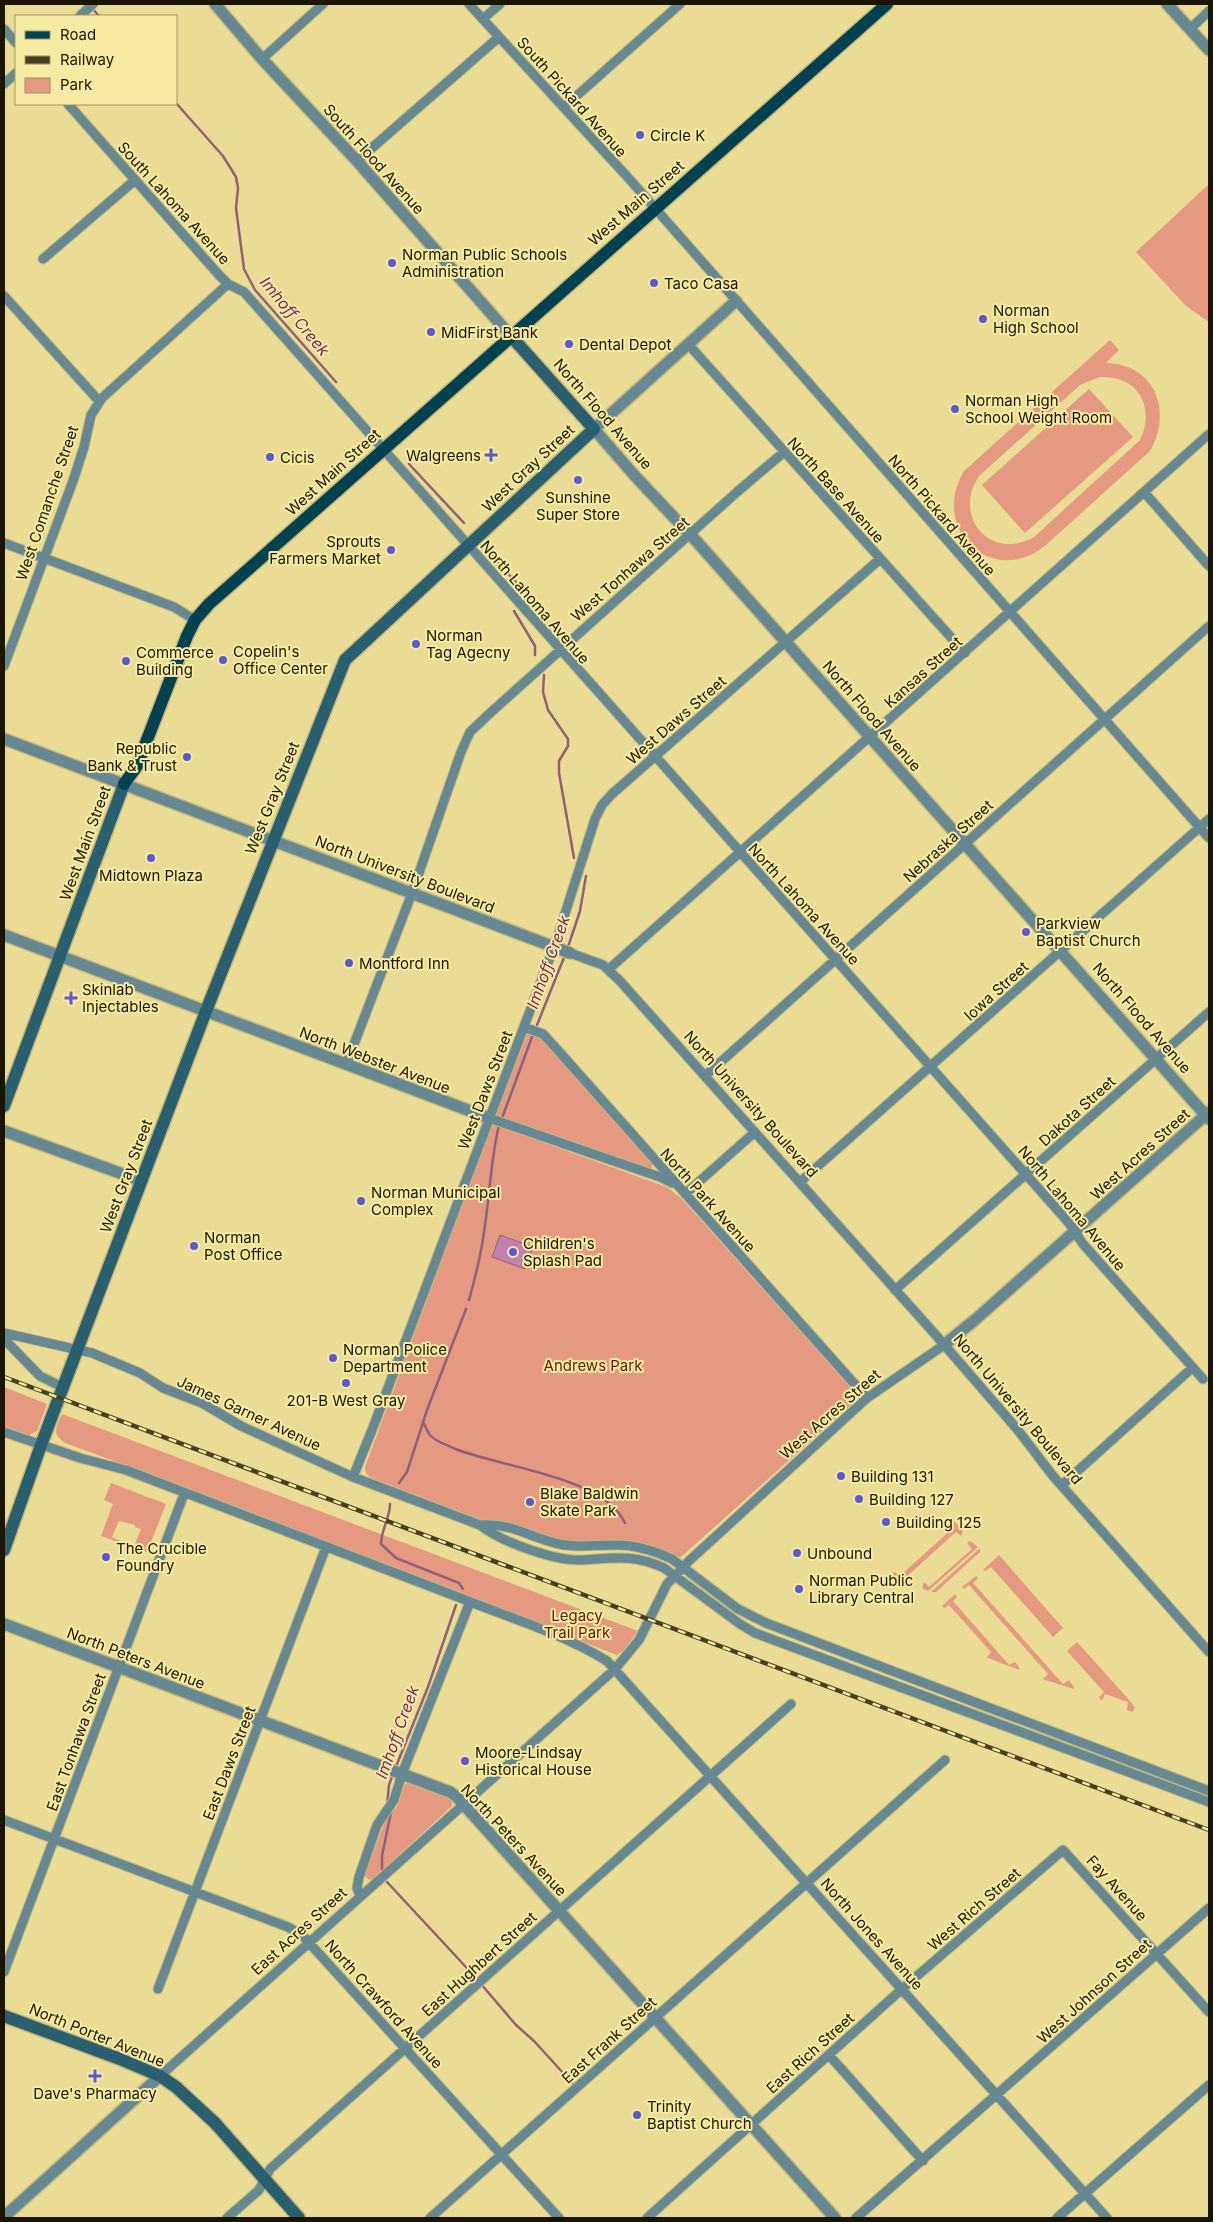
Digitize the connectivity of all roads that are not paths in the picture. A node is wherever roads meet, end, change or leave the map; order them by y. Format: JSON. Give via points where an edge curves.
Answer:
{"nodes":[{"id":1,"x":93,"y":4,"type":"edge"},
{"id":2,"x":215,"y":4,"type":"edge"},
{"id":3,"x":323,"y":4,"type":"edge"},
{"id":4,"x":469,"y":4,"type":"edge"},
{"id":5,"x":500,"y":4,"type":"edge"},
{"id":6,"x":680,"y":4,"type":"edge"},
{"id":7,"x":887,"y":4,"type":"edge"},
{"id":8,"x":1167,"y":4,"type":"edge"},
{"id":9,"x":1209,"y":11,"type":"edge"},
{"id":10,"x":81,"y":15,"type":"edge"},
{"id":11,"x":483,"y":19,"type":"junction"},
{"id":12,"x":4,"y":29,"type":"edge"},
{"id":13,"x":1190,"y":29,"type":"junction"},
{"id":14,"x":499,"y":37,"type":"junction"},
{"id":15,"x":15,"y":42,"type":"edge"},
{"id":16,"x":1209,"y":50,"type":"edge"},
{"id":17,"x":262,"y":59,"type":"junction"},
{"id":18,"x":15,"y":74,"type":"edge"},
{"id":19,"x":4,"y":84,"type":"edge"},
{"id":20,"x":69,"y":105,"type":"edge"},
{"id":21,"x":564,"y":107,"type":"junction"},
{"id":22,"x":357,"y":160,"type":"junction"},
{"id":23,"x":134,"y":181,"type":"junction"},
{"id":24,"x":654,"y":208,"type":"junction"},
{"id":25,"x":43,"y":259,"type":"dead end"},
{"id":26,"x":228,"y":284,"type":"junction"},
{"id":27,"x":4,"y":296,"type":"edge"},
{"id":28,"x":736,"y":301,"type":"junction"},
{"id":29,"x":510,"y":335,"type":"junction"},
{"id":30,"x":688,"y":344,"type":"junction"},
{"id":31,"x":99,"y":401,"type":"junction"},
{"id":32,"x":594,"y":429,"type":"junction"},
{"id":33,"x":1209,"y":434,"type":"edge"},
{"id":34,"x":383,"y":449,"type":"junction"},
{"id":35,"x":784,"y":452,"type":"junction"},
{"id":36,"x":1144,"y":492,"type":"junction"},
{"id":37,"x":690,"y":535,"type":"junction"},
{"id":38,"x":4,"y":543,"type":"edge"},
{"id":39,"x":468,"y":545,"type":"junction"},
{"id":40,"x":44,"y":558,"type":"junction"},
{"id":41,"x":880,"y":559,"type":"junction"},
{"id":42,"x":1209,"y":566,"type":"edge"},
{"id":43,"x":1010,"y":613,"type":"junction"},
{"id":44,"x":195,"y":620,"type":"junction"},
{"id":45,"x":1209,"y":626,"type":"edge"},
{"id":46,"x":785,"y":642,"type":"junction"},
{"id":47,"x":559,"y":650,"type":"junction"},
{"id":48,"x":964,"y":653,"type":"junction"},
{"id":49,"x":4,"y":666,"type":"edge"},
{"id":50,"x":1104,"y":720,"type":"junction"},
{"id":51,"x":870,"y":737,"type":"junction"},
{"id":52,"x":4,"y":739,"type":"edge"},
{"id":53,"x":655,"y":757,"type":"junction"},
{"id":54,"x":124,"y":784,"type":"junction"},
{"id":55,"x":1209,"y":819,"type":"edge"},
{"id":56,"x":1200,"y":827,"type":"junction"},
{"id":57,"x":1209,"y":838,"type":"edge"},
{"id":58,"x":273,"y":840,"type":"junction"},
{"id":59,"x":964,"y":845,"type":"junction"},
{"id":60,"x":739,"y":852,"type":"junction"},
{"id":61,"x":412,"y":893,"type":"junction"},
{"id":62,"x":4,"y":935,"type":"edge"},
{"id":63,"x":562,"y":950,"type":"junction"},
{"id":64,"x":1061,"y":951,"type":"junction"},
{"id":65,"x":61,"y":958,"type":"junction"},
{"id":66,"x":836,"y":959,"type":"junction"},
{"id":67,"x":609,"y":969,"type":"junction"},
{"id":68,"x":206,"y":1011,"type":"junction"},
{"id":69,"x":1209,"y":1012,"type":"edge"},
{"id":70,"x":524,"y":1027,"type":"junction"},
{"id":71,"x":1156,"y":1058,"type":"junction"},
{"id":72,"x":346,"y":1065,"type":"junction"},
{"id":73,"x":931,"y":1066,"type":"junction"},
{"id":74,"x":705,"y":1076,"type":"junction"},
{"id":75,"x":4,"y":1106,"type":"edge"},
{"id":76,"x":1208,"y":1115,"type":"edge"},
{"id":77,"x":489,"y":1118,"type":"junction"},
{"id":78,"x":4,"y":1131,"type":"edge"},
{"id":79,"x":755,"y":1132,"type":"junction"},
{"id":80,"x":1026,"y":1175,"type":"junction"},
{"id":81,"x":142,"y":1181,"type":"junction"},
{"id":82,"x":800,"y":1182,"type":"junction"},
{"id":83,"x":682,"y":1191,"type":"junction"},
{"id":84,"x":1075,"y":1232,"type":"junction"},
{"id":85,"x":895,"y":1290,"type":"junction"},
{"id":86,"x":4,"y":1333,"type":"edge"},
{"id":87,"x":4,"y":1339,"type":"edge"},
{"id":88,"x":944,"y":1345,"type":"junction"},
{"id":89,"x":79,"y":1349,"type":"junction"},
{"id":90,"x":1192,"y":1368,"type":"junction"},
{"id":91,"x":1203,"y":1379,"type":"dead end"},
{"id":92,"x":64,"y":1388,"type":"junction"},
{"id":93,"x":867,"y":1398,"type":"junction"},
{"id":94,"x":4,"y":1432,"type":"edge"},
{"id":95,"x":41,"y":1445,"type":"junction"},
{"id":96,"x":353,"y":1477,"type":"junction"},
{"id":97,"x":1062,"y":1485,"type":"junction"},
{"id":98,"x":184,"y":1494,"type":"junction"},
{"id":99,"x":480,"y":1525,"type":"junction"},
{"id":100,"x":326,"y":1547,"type":"junction"},
{"id":101,"x":4,"y":1550,"type":"edge"},
{"id":102,"x":683,"y":1567,"type":"junction"},
{"id":103,"x":675,"y":1575,"type":"junction"},
{"id":104,"x":470,"y":1602,"type":"junction"},
{"id":105,"x":4,"y":1624,"type":"edge"},
{"id":106,"x":1209,"y":1652,"type":"edge"},
{"id":107,"x":118,"y":1667,"type":"junction"},
{"id":108,"x":615,"y":1669,"type":"junction"},
{"id":109,"x":791,"y":1704,"type":"dead end"},
{"id":110,"x":260,"y":1720,"type":"junction"},
{"id":111,"x":945,"y":1760,"type":"dead end"},
{"id":112,"x":396,"y":1772,"type":"junction"},
{"id":113,"x":712,"y":1775,"type":"junction"},
{"id":114,"x":1209,"y":1791,"type":"edge"},
{"id":115,"x":1209,"y":1802,"type":"edge"},
{"id":116,"x":464,"y":1804,"type":"junction"},
{"id":117,"x":4,"y":1820,"type":"edge"},
{"id":118,"x":55,"y":1839,"type":"junction"},
{"id":119,"x":1063,"y":1850,"type":"joint"},
{"id":120,"x":807,"y":1882,"type":"junction"},
{"id":121,"x":195,"y":1893,"type":"junction"},
{"id":122,"x":360,"y":1896,"type":"junction"},
{"id":123,"x":1209,"y":1908,"type":"edge"},
{"id":124,"x":559,"y":1911,"type":"junction"},
{"id":125,"x":309,"y":1942,"type":"junction"},
{"id":126,"x":1157,"y":1953,"type":"junction"},
{"id":127,"x":4,"y":1972,"type":"edge"},
{"id":128,"x":902,"y":1989,"type":"junction"},
{"id":129,"x":158,"y":1990,"type":"dead end"},
{"id":130,"x":1209,"y":2012,"type":"edge"},
{"id":131,"x":4,"y":2016,"type":"edge"},
{"id":132,"x":655,"y":2018,"type":"junction"},
{"id":133,"x":405,"y":2048,"type":"junction"},
{"id":134,"x":829,"y":2055,"type":"junction"},
{"id":135,"x":160,"y":2076,"type":"junction"},
{"id":136,"x":1209,"y":2085,"type":"edge"},
{"id":137,"x":998,"y":2095,"type":"junction"},
{"id":138,"x":751,"y":2124,"type":"junction"},
{"id":139,"x":501,"y":2155,"type":"junction"},
{"id":140,"x":924,"y":2161,"type":"junction"},
{"id":141,"x":264,"y":2179,"type":"junction"},
{"id":142,"x":1085,"y":2193,"type":"junction"},
{"id":143,"x":4,"y":2217,"type":"edge"},
{"id":144,"x":227,"y":2218,"type":"edge"},
{"id":145,"x":299,"y":2218,"type":"edge"},
{"id":146,"x":430,"y":2218,"type":"edge"},
{"id":147,"x":558,"y":2218,"type":"edge"},
{"id":148,"x":647,"y":2218,"type":"edge"},
{"id":149,"x":835,"y":2218,"type":"edge"},
{"id":150,"x":856,"y":2218,"type":"edge"},
{"id":151,"x":1057,"y":2218,"type":"edge"},
{"id":152,"x":1108,"y":2218,"type":"edge"}],
"edges":[{"from":1,"to":10,"type":"street"},
{"from":2,"to":17,"type":"street","name":"South Flood Avenue"},
{"from":3,"to":17,"type":"street"},
{"from":4,"to":11,"type":"street","name":"South Pickard Avenue"},
{"from":5,"to":11,"type":"street"},
{"from":6,"to":21,"type":"street"},
{"from":7,"to":24,"type":"main road","name":"West Main Street"},
{"from":8,"to":13,"type":"street"},
{"from":9,"to":13,"type":"street"},
{"from":11,"to":14,"type":"street","name":"South Pickard Avenue"},
{"from":12,"to":15,"type":"street"},
{"from":13,"to":16,"type":"street"},
{"from":14,"to":21,"type":"street","name":"South Pickard Avenue"},
{"from":14,"to":22,"type":"street"},
{"from":17,"to":22,"type":"street","name":"South Flood Avenue"},
{"from":18,"to":19,"type":"street"},
{"from":20,"to":23,"type":"street","name":"South Lahoma Avenue"},
{"from":21,"to":24,"type":"street","name":"South Pickard Avenue"},
{"from":22,"to":29,"type":"street","name":"South Flood Avenue"},
{"from":23,"to":25,"type":"street"},
{"from":23,"to":26,"type":"street","name":"South Lahoma Avenue"},
{"from":24,"to":28,"type":"street","name":"North Pickard Avenue"},
{"from":24,"to":29,"type":"main road","name":"West Main Street"},
{"from":26,"to":31,"type":"street","name":"West Comanche Street"},
{"from":26,"to":34,"type":"street","name":"South Lahoma Avenue","via":[[244,292]]},
{"from":27,"to":31,"type":"street"},
{"from":28,"to":30,"type":"street","name":"West Gray Street"},
{"from":28,"to":43,"type":"street","name":"North Pickard Avenue"},
{"from":29,"to":32,"type":"main road","name":"North Flood Avenue"},
{"from":29,"to":34,"type":"main road","name":"West Main Street"},
{"from":30,"to":32,"type":"street","name":"West Gray Street"},
{"from":30,"to":35,"type":"street","name":"North Base Avenue"},
{"from":31,"to":40,"type":"street","name":"West Comanche Street","via":[[91,415],[84,447]]},
{"from":32,"to":37,"type":"street","name":"North Flood Avenue"},
{"from":32,"to":39,"type":"main road","name":"West Gray Street"},
{"from":33,"to":36,"type":"street","name":"Kansas Street"},
{"from":34,"to":39,"type":"street","name":"North Lahoma Avenue"},
{"from":34,"to":44,"type":"main road","name":"West Main Street"},
{"from":35,"to":37,"type":"street","name":"West Tonhawa Street"},
{"from":35,"to":41,"type":"street","name":"North Base Avenue"},
{"from":36,"to":42,"type":"street"},
{"from":36,"to":43,"type":"street","name":"Kansas Street"},
{"from":37,"to":46,"type":"street","name":"North Flood Avenue"},
{"from":37,"to":47,"type":"street","name":"West Tonhawa Street"},
{"from":38,"to":40,"type":"street"},
{"from":39,"to":47,"type":"street","name":"North Lahoma Avenue"},
{"from":39,"to":58,"type":"main road","name":"West Gray Street","via":[[345,660]]},
{"from":40,"to":44,"type":"street","via":[[174,607]]},
{"from":40,"to":49,"type":"street","name":"West Comanche Street"},
{"from":41,"to":46,"type":"street","name":"West Daws Street"},
{"from":41,"to":48,"type":"street","name":"North Base Avenue"},
{"from":43,"to":48,"type":"street","name":"Kansas Street"},
{"from":43,"to":50,"type":"street","name":"North Pickard Avenue"},
{"from":44,"to":54,"type":"main road","name":"West Main Street","via":[[137,766]]},
{"from":45,"to":50,"type":"street","name":"Nebraska Street"},
{"from":46,"to":51,"type":"street","name":"North Flood Avenue"},
{"from":46,"to":53,"type":"street","name":"West Daws Street"},
{"from":47,"to":53,"type":"street","name":"North Lahoma Avenue"},
{"from":47,"to":61,"type":"street","name":"West Tonhawa Street","via":[[470,732]]},
{"from":48,"to":51,"type":"street","name":"Kansas Street"},
{"from":50,"to":56,"type":"street","name":"North Pickard Avenue"},
{"from":50,"to":59,"type":"street","name":"Nebraska Street"},
{"from":51,"to":59,"type":"street","name":"North Flood Avenue"},
{"from":51,"to":60,"type":"street","name":"Kansas Street"},
{"from":52,"to":54,"type":"street","name":"North University Boulevard"},
{"from":53,"to":60,"type":"street","name":"North Lahoma Avenue"},
{"from":53,"to":63,"type":"street","name":"West Daws Street","via":[[612,794],[598,813]]},
{"from":54,"to":58,"type":"street","name":"North University Boulevard"},
{"from":54,"to":65,"type":"main road","name":"West Main Street"},
{"from":55,"to":56,"type":"street","name":"Iowa Street"},
{"from":56,"to":57,"type":"street","name":"North Pickard Avenue"},
{"from":56,"to":64,"type":"street","name":"Iowa Street"},
{"from":58,"to":61,"type":"street","name":"North University Boulevard"},
{"from":58,"to":68,"type":"main road","name":"West Gray Street"},
{"from":59,"to":64,"type":"street","name":"North Flood Avenue"},
{"from":59,"to":66,"type":"street","name":"Nebraska Street"},
{"from":60,"to":66,"type":"street","name":"North Lahoma Avenue"},
{"from":60,"to":67,"type":"street","name":"Kansas Street"},
{"from":61,"to":63,"type":"street","name":"North University Boulevard"},
{"from":61,"to":72,"type":"street","name":"West Tonhawa Street"},
{"from":62,"to":65,"type":"street","name":"North Webster Avenue"},
{"from":63,"to":67,"type":"street","name":"North University Boulevard"},
{"from":63,"to":70,"type":"street","name":"West Daws Street"},
{"from":64,"to":71,"type":"street","name":"North Flood Avenue"},
{"from":64,"to":73,"type":"street","name":"Iowa Street"},
{"from":65,"to":68,"type":"street","name":"North Webster Avenue"},
{"from":65,"to":75,"type":"main road","name":"West Main Street"},
{"from":66,"to":73,"type":"street","name":"North Lahoma Avenue"},
{"from":66,"to":74,"type":"street","name":"Nebraska Street"},
{"from":67,"to":74,"type":"street","name":"North University Boulevard"},
{"from":68,"to":72,"type":"street","name":"North Webster Avenue"},
{"from":68,"to":81,"type":"main road","name":"West Gray Street"},
{"from":69,"to":71,"type":"street","name":"Dakota Street"},
{"from":70,"to":77,"type":"street","name":"West Daws Street"},
{"from":70,"to":83,"type":"street","name":"North Park Avenue","via":[[542,1034],[554,1046]]},
{"from":71,"to":76,"type":"street","name":"North Flood Avenue"},
{"from":71,"to":80,"type":"street","name":"Dakota Street"},
{"from":72,"to":77,"type":"street","name":"North Webster Avenue"},
{"from":73,"to":80,"type":"street","name":"North Lahoma Avenue"},
{"from":73,"to":82,"type":"street","name":"Iowa Street"},
{"from":74,"to":79,"type":"street","name":"North University Boulevard"},
{"from":76,"to":84,"type":"street","name":"West Acres Street"},
{"from":77,"to":83,"type":"street","name":"North Webster Avenue","via":[[660,1178]]},
{"from":77,"to":96,"type":"street","name":"West Daws Street"},
{"from":78,"to":81,"type":"street"},
{"from":79,"to":82,"type":"street","name":"North University Boulevard"},
{"from":79,"to":83,"type":"street"},
{"from":80,"to":84,"type":"street","name":"North Lahoma Avenue"},
{"from":80,"to":85,"type":"street","name":"Dakota Street"},
{"from":81,"to":89,"type":"main road","name":"West Gray Street"},
{"from":82,"to":85,"type":"street","name":"North University Boulevard"},
{"from":83,"to":93,"type":"street","name":"North Park Avenue"},
{"from":84,"to":88,"type":"street","name":"West Acres Street"},
{"from":84,"to":90,"type":"street","name":"North Lahoma Avenue"},
{"from":85,"to":88,"type":"street","name":"North University Boulevard"},
{"from":86,"to":89,"type":"street","name":"James Garner Avenue"},
{"from":87,"to":92,"type":"street","via":[[40,1376]]},
{"from":88,"to":93,"type":"street","name":"West Acres Street"},
{"from":88,"to":97,"type":"street","name":"North University Boulevard"},
{"from":89,"to":92,"type":"main road","name":"West Gray Street"},
{"from":89,"to":96,"type":"street","name":"James Garner Avenue","via":[[140,1373],[163,1388],[202,1403],[242,1426]]},
{"from":90,"to":91,"type":"street","name":"North Lahoma Avenue"},
{"from":90,"to":97,"type":"street"},
{"from":92,"to":95,"type":"main road","name":"West Gray Street"},
{"from":93,"to":102,"type":"street","name":"West Acres Street"},
{"from":94,"to":95,"type":"street","name":"North Jones Avenue"},
{"from":95,"to":98,"type":"street","name":"North Jones Avenue","via":[[126,1470]]},
{"from":95,"to":101,"type":"main road","name":"West Gray Street"},
{"from":96,"to":99,"type":"street","name":"James Garner Avenue"},
{"from":97,"to":106,"type":"street","name":"North University Boulevard"},
{"from":98,"to":100,"type":"street","name":"North Jones Avenue"},
{"from":98,"to":107,"type":"street","name":"East Tonhawa Street"},
{"from":99,"to":102,"type":"street","name":"James Garner Avenue","via":[[501,1525],[558,1544],[646,1548]]},
{"from":99,"to":103,"type":"street","name":"James Garner Avenue","via":[[498,1536],[557,1557],[582,1560],[618,1556],[637,1558],[653,1562]]},
{"from":100,"to":104,"type":"street","name":"North Jones Avenue"},
{"from":100,"to":110,"type":"street","name":"East Daws Street"},
{"from":102,"to":103,"type":"street","name":"West Acres Street"},
{"from":102,"to":114,"type":"street","name":"James Garner Avenue","via":[[738,1609],[766,1623]]},
{"from":103,"to":108,"type":"street","name":"West Acres Street","via":[[659,1598],[639,1640]]},
{"from":103,"to":115,"type":"street","name":"James Garner Avenue","via":[[755,1633]]},
{"from":104,"to":108,"type":"street","name":"North Jones Avenue","via":[[586,1649]]},
{"from":104,"to":112,"type":"street"},
{"from":105,"to":107,"type":"street","name":"North Peters Avenue"},
{"from":107,"to":110,"type":"street","name":"North Peters Avenue"},
{"from":107,"to":118,"type":"street","name":"East Tonhawa Street"},
{"from":108,"to":113,"type":"street","name":"North Jones Avenue"},
{"from":108,"to":116,"type":"street","name":"East Acres Street"},
{"from":109,"to":113,"type":"street","name":"East Hughbert Street"},
{"from":110,"to":112,"type":"street","name":"North Peters Avenue"},
{"from":110,"to":121,"type":"street","name":"East Daws Street"},
{"from":111,"to":120,"type":"street","name":"East Frank Street"},
{"from":112,"to":116,"type":"street","name":"North Peters Avenue","via":[[450,1792]]},
{"from":112,"to":122,"type":"street","via":[[394,1800],[377,1825],[358,1877]]},
{"from":113,"to":120,"type":"street","name":"North Jones Avenue"},
{"from":113,"to":124,"type":"street","name":"East Hughbert Street"},
{"from":116,"to":122,"type":"street","name":"East Acres Street"},
{"from":116,"to":124,"type":"street","name":"North Peters Avenue"},
{"from":117,"to":118,"type":"street","name":"North Crawford Avenue"},
{"from":118,"to":121,"type":"street","name":"North Crawford Avenue"},
{"from":118,"to":127,"type":"street","name":"East Tonhawa Street"},
{"from":119,"to":126,"type":"street","name":"Fay Avenue"},
{"from":119,"to":128,"type":"street","name":"West Rich Street"},
{"from":120,"to":128,"type":"street","name":"North Jones Avenue"},
{"from":120,"to":132,"type":"street","name":"East Frank Street"},
{"from":121,"to":125,"type":"street","name":"North Crawford Avenue","via":[[288,1927]]},
{"from":121,"to":129,"type":"street","name":"East Daws Street"},
{"from":122,"to":125,"type":"street","name":"East Acres Street"},
{"from":123,"to":126,"type":"street","name":"West Johnson Street"},
{"from":124,"to":132,"type":"street","name":"North Peters Avenue"},
{"from":124,"to":133,"type":"street","name":"East Hughbert Street"},
{"from":125,"to":133,"type":"street","name":"North Crawford Avenue"},
{"from":125,"to":135,"type":"street","name":"East Acres Street"},
{"from":126,"to":130,"type":"street","name":"Fay Avenue"},
{"from":126,"to":137,"type":"street","name":"West Johnson Street"},
{"from":128,"to":134,"type":"street","name":"East Rich Street"},
{"from":128,"to":137,"type":"street","name":"North Jones Avenue"},
{"from":131,"to":135,"type":"main road","name":"North Porter Avenue"},
{"from":132,"to":138,"type":"street","name":"North Peters Avenue"},
{"from":132,"to":139,"type":"street","name":"East Frank Street"},
{"from":133,"to":139,"type":"street","name":"North Crawford Avenue"},
{"from":133,"to":141,"type":"street","name":"East Hughbert Street","via":[[270,2169]]},
{"from":134,"to":138,"type":"street","name":"East Rich Street"},
{"from":134,"to":140,"type":"street"},
{"from":135,"to":141,"type":"main road","name":"North Porter Avenue","via":[[205,2113]]},
{"from":135,"to":143,"type":"street","name":"East Acres Street"},
{"from":136,"to":142,"type":"street"},
{"from":137,"to":140,"type":"street","name":"West Johnson Street"},
{"from":137,"to":142,"type":"street","name":"North Jones Avenue"},
{"from":138,"to":148,"type":"street","name":"East Rich Street"},
{"from":138,"to":149,"type":"street","name":"North Peters Avenue"},
{"from":139,"to":146,"type":"street","name":"East Frank Street"},
{"from":139,"to":147,"type":"street","name":"North Crawford Avenue"},
{"from":140,"to":150,"type":"street","name":"West Johnson Street"},
{"from":141,"to":144,"type":"street","name":"East Hughbert Street","via":[[259,2190]]},
{"from":141,"to":145,"type":"main road","name":"North Porter Avenue"},
{"from":142,"to":151,"type":"street"},
{"from":142,"to":152,"type":"street","name":"North Jones Avenue"}]}
